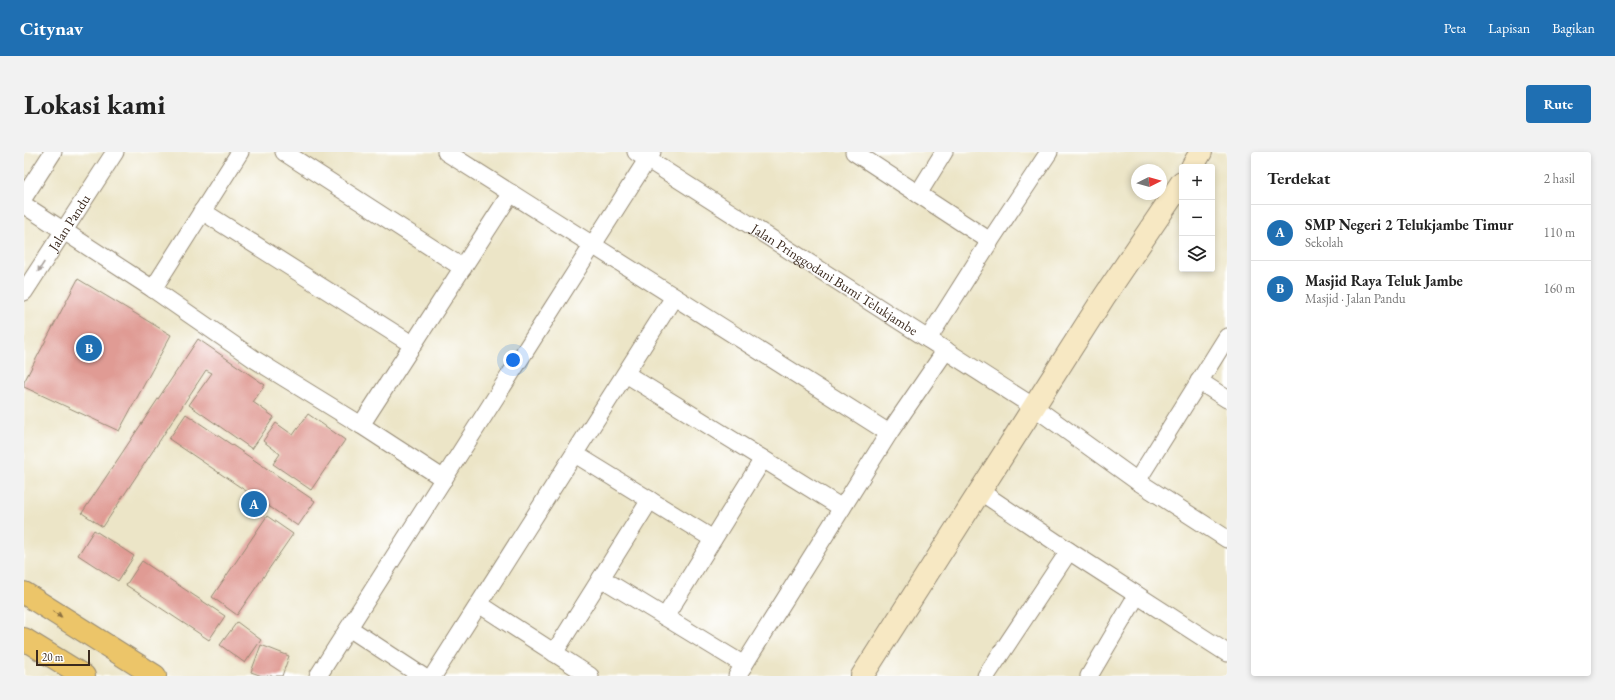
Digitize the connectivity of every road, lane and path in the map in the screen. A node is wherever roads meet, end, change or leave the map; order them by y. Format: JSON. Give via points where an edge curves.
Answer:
{"nodes":[{"id":1,"x":53,"y":152,"type":"edge"},
{"id":2,"x":115,"y":152,"type":"edge"},
{"id":3,"x":240,"y":152,"type":"edge"},
{"id":4,"x":284,"y":152,"type":"edge"},
{"id":5,"x":446,"y":152,"type":"edge"},
{"id":6,"x":854,"y":152,"type":"edge"},
{"id":7,"x":944,"y":152,"type":"edge"},
{"id":8,"x":1049,"y":152,"type":"edge"},
{"id":9,"x":1201,"y":152,"type":"edge"},
{"id":10,"x":645,"y":154,"type":"edge"},
{"id":11,"x":1194,"y":164,"type":"edge"},
{"id":12,"x":1179,"y":186,"type":"edge"},
{"id":13,"x":511,"y":193,"type":"junction"},
{"id":14,"x":918,"y":194,"type":"junction"},
{"id":15,"x":24,"y":197,"type":"edge"},
{"id":16,"x":24,"y":205,"type":"edge"},
{"id":17,"x":202,"y":211,"type":"junction"},
{"id":18,"x":64,"y":231,"type":"junction"},
{"id":19,"x":990,"y":240,"type":"junction"},
{"id":20,"x":592,"y":245,"type":"junction"},
{"id":21,"x":463,"y":268,"type":"junction"},
{"id":22,"x":153,"y":289,"type":"junction"},
{"id":23,"x":24,"y":292,"type":"edge"},
{"id":24,"x":674,"y":297,"type":"junction"},
{"id":25,"x":1227,"y":337,"type":"edge"},
{"id":26,"x":928,"y":338,"type":"junction"},
{"id":27,"x":413,"y":345,"type":"junction"},
{"id":28,"x":946,"y":350,"type":"junction"},
{"id":29,"x":626,"y":374,"type":"junction"},
{"id":30,"x":1199,"y":381,"type":"junction"},
{"id":31,"x":1227,"y":398,"type":"edge"},
{"id":32,"x":1034,"y":407,"type":"junction"},
{"id":33,"x":361,"y":425,"type":"junction"},
{"id":34,"x":889,"y":433,"type":"junction"},
{"id":35,"x":575,"y":454,"type":"junction"},
{"id":36,"x":763,"y":459,"type":"junction"},
{"id":37,"x":444,"y":479,"type":"junction"},
{"id":38,"x":1137,"y":481,"type":"junction"},
{"id":39,"x":981,"y":492,"type":"junction"},
{"id":40,"x":650,"y":500,"type":"junction"},
{"id":41,"x":842,"y":508,"type":"junction"},
{"id":42,"x":713,"y":539,"type":"junction"},
{"id":43,"x":1227,"y":539,"type":"edge"},
{"id":44,"x":1069,"y":551,"type":"junction"},
{"id":45,"x":601,"y":578,"type":"junction"},
{"id":46,"x":24,"y":593,"type":"edge"},
{"id":47,"x":1137,"y":595,"type":"junction"},
{"id":48,"x":479,"y":604,"type":"junction"},
{"id":49,"x":665,"y":617,"type":"junction"},
{"id":50,"x":349,"y":628,"type":"junction"},
{"id":51,"x":24,"y":639,"type":"edge"},
{"id":52,"x":554,"y":653,"type":"junction"},
{"id":53,"x":1227,"y":653,"type":"edge"},
{"id":54,"x":740,"y":670,"type":"edge"},
{"id":55,"x":82,"y":676,"type":"edge"},
{"id":56,"x":155,"y":676,"type":"edge"},
{"id":57,"x":318,"y":676,"type":"edge"},
{"id":58,"x":422,"y":676,"type":"edge"},
{"id":59,"x":433,"y":676,"type":"edge"},
{"id":60,"x":590,"y":676,"type":"edge"},
{"id":61,"x":862,"y":676,"type":"edge"},
{"id":62,"x":986,"y":676,"type":"edge"},
{"id":63,"x":1089,"y":676,"type":"edge"}],
"edges":[{"from":1,"to":15,"type":"street"},
{"from":2,"to":18,"type":"street","name":"Jalan Pandu"},
{"from":3,"to":17,"type":"street"},
{"from":4,"to":21,"type":"street"},
{"from":5,"to":13,"type":"street"},
{"from":6,"to":14,"type":"street"},
{"from":7,"to":14,"type":"street"},
{"from":8,"to":19,"type":"street"},
{"from":9,"to":11,"type":"street"},
{"from":10,"to":20,"type":"street"},
{"from":10,"to":26,"type":"street","name":"Jalan Pringgodani Bumi Telukjambe"},
{"from":12,"to":32,"type":"street"},
{"from":13,"to":20,"type":"street"},
{"from":13,"to":21,"type":"street"},
{"from":14,"to":19,"type":"street"},
{"from":16,"to":18,"type":"street"},
{"from":17,"to":22,"type":"street"},
{"from":17,"to":27,"type":"street"},
{"from":18,"to":22,"type":"street"},
{"from":18,"to":23,"type":"street","name":"Jalan Pandu","one_way":true},
{"from":19,"to":26,"type":"street"},
{"from":20,"to":24,"type":"street"},
{"from":20,"to":37,"type":"street"},
{"from":21,"to":27,"type":"street"},
{"from":22,"to":33,"type":"street","via":[[254,359]]},
{"from":24,"to":29,"type":"street"},
{"from":24,"to":34,"type":"street"},
{"from":25,"to":30,"type":"street"},
{"from":26,"to":28,"type":"street","name":"Jalan Pringgodani Bumi Telukjambe"},
{"from":27,"to":33,"type":"street"},
{"from":28,"to":32,"type":"street","name":"Jalan Pringgodani Bumi Telukjambe"},
{"from":28,"to":34,"type":"street"},
{"from":29,"to":35,"type":"street"},
{"from":29,"to":36,"type":"street"},
{"from":30,"to":31,"type":"street"},
{"from":30,"to":38,"type":"street"},
{"from":32,"to":38,"type":"street","name":"Jalan Pringgodani Bumi Telukjambe"},
{"from":32,"to":39,"type":"street"},
{"from":33,"to":37,"type":"street"},
{"from":34,"to":41,"type":"street"},
{"from":35,"to":40,"type":"street"},
{"from":35,"to":48,"type":"street"},
{"from":36,"to":41,"type":"street"},
{"from":36,"to":42,"type":"street"},
{"from":37,"to":50,"type":"street"},
{"from":38,"to":43,"type":"street","name":"Jalan Pringgodani Bumi Telukjambe"},
{"from":39,"to":44,"type":"street"},
{"from":39,"to":61,"type":"street"},
{"from":40,"to":42,"type":"street"},
{"from":40,"to":45,"type":"street"},
{"from":41,"to":54,"type":"street"},
{"from":42,"to":49,"type":"street"},
{"from":44,"to":47,"type":"street"},
{"from":44,"to":62,"type":"street"},
{"from":45,"to":49,"type":"street"},
{"from":45,"to":52,"type":"street"},
{"from":46,"to":56,"type":"main road","one_way":true},
{"from":47,"to":53,"type":"street"},
{"from":47,"to":63,"type":"street"},
{"from":48,"to":52,"type":"street"},
{"from":48,"to":59,"type":"street"},
{"from":49,"to":54,"type":"street"},
{"from":50,"to":57,"type":"street"},
{"from":50,"to":58,"type":"street"},
{"from":51,"to":55,"type":"main road"},
{"from":52,"to":60,"type":"street"}]}
